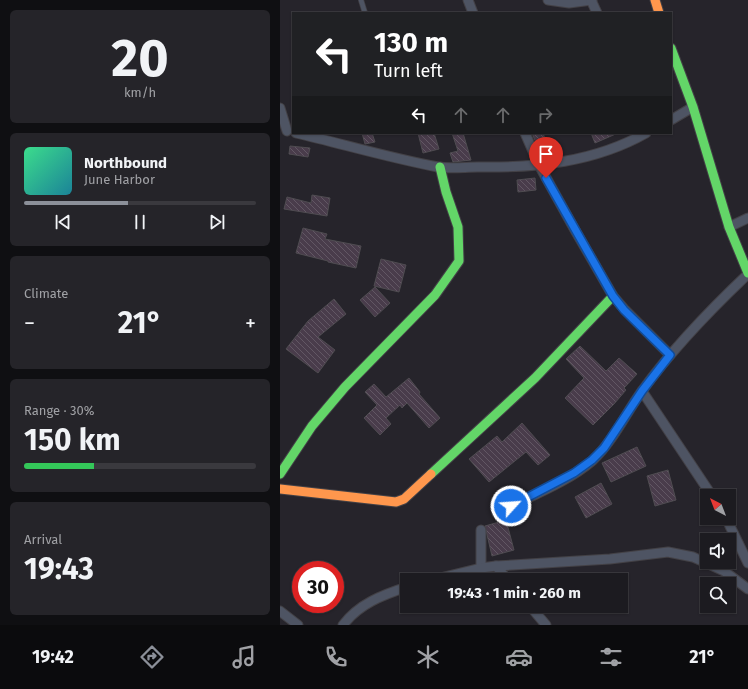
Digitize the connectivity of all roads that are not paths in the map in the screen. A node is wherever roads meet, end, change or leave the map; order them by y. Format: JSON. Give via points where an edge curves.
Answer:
{"nodes":[{"id":1,"x":361,"y":0,"type":"edge"},
{"id":2,"x":468,"y":0,"type":"edge"},
{"id":3,"x":548,"y":0,"type":"edge"},
{"id":4,"x":592,"y":0,"type":"edge"},
{"id":5,"x":655,"y":0,"type":"edge"},
{"id":6,"x":366,"y":12,"type":"edge"},
{"id":7,"x":473,"y":12,"type":"edge"},
{"id":8,"x":597,"y":12,"type":"edge"},
{"id":9,"x":659,"y":12,"type":"edge"},
{"id":10,"x":672,"y":51,"type":"edge"},
{"id":11,"x":693,"y":107,"type":"junction"},
{"id":12,"x":280,"y":108,"type":"edge"},
{"id":13,"x":672,"y":119,"type":"edge"},
{"id":14,"x":289,"y":131,"type":"edge"},
{"id":15,"x":302,"y":134,"type":"edge"},
{"id":16,"x":525,"y":134,"type":"edge"},
{"id":17,"x":644,"y":134,"type":"edge"},
{"id":18,"x":539,"y":165,"type":"junction"},
{"id":19,"x":440,"y":167,"type":"junction"},
{"id":20,"x":748,"y":218,"type":"edge"},
{"id":21,"x":729,"y":227,"type":"junction"},
{"id":22,"x":748,"y":274,"type":"edge"},
{"id":23,"x":613,"y":296,"type":"junction"},
{"id":24,"x":670,"y":355,"type":"junction"},
{"id":25,"x":642,"y":391,"type":"junction"},
{"id":26,"x":280,"y":474,"type":"edge"},
{"id":27,"x":280,"y":489,"type":"edge"},
{"id":28,"x":707,"y":489,"type":"edge"},
{"id":29,"x":511,"y":506,"type":"dead end"},
{"id":30,"x":729,"y":525,"type":"edge"},
{"id":31,"x":481,"y":530,"type":"dead end"},
{"id":32,"x":748,"y":563,"type":"edge"},
{"id":33,"x":496,"y":566,"type":"junction"},
{"id":34,"x":481,"y":568,"type":"junction"},
{"id":35,"x":461,"y":573,"type":"edge"},
{"id":36,"x":502,"y":573,"type":"edge"},
{"id":37,"x":400,"y":589,"type":"edge"},
{"id":38,"x":748,"y":589,"type":"edge"},
{"id":39,"x":280,"y":611,"type":"edge"},
{"id":40,"x":536,"y":613,"type":"edge"},
{"id":41,"x":298,"y":625,"type":"edge"},
{"id":42,"x":343,"y":625,"type":"edge"},
{"id":43,"x":546,"y":625,"type":"edge"}],
"edges":[{"from":1,"to":6,"type":"lane"},
{"from":2,"to":7,"type":"street"},
{"from":3,"to":4,"type":"street","via":[[569,3]]},
{"from":4,"to":8,"type":"street"},
{"from":5,"to":9,"type":"street"},
{"from":10,"to":11,"type":"street"},
{"from":11,"to":13,"type":"street"},
{"from":11,"to":21,"type":"street"},
{"from":12,"to":14,"type":"street"},
{"from":15,"to":19,"type":"street"},
{"from":16,"to":18,"type":"street"},
{"from":17,"to":18,"type":"street","via":[[623,146],[589,157]]},
{"from":18,"to":19,"type":"street","via":[[492,168]]},
{"from":18,"to":23,"type":"street"},
{"from":19,"to":26,"type":"street","via":[[458,227],[458,261],[435,295],[312,426]]},
{"from":20,"to":21,"type":"street"},
{"from":21,"to":22,"type":"street"},
{"from":22,"to":24,"type":"street","via":[[688,333]]},
{"from":23,"to":24,"type":"street"},
{"from":23,"to":27,"type":"street","via":[[535,378],[404,498],[388,502]]},
{"from":24,"to":25,"type":"street"},
{"from":25,"to":28,"type":"street"},
{"from":25,"to":29,"type":"street","via":[[604,448],[592,460],[574,473]]},
{"from":30,"to":32,"type":"street"},
{"from":31,"to":34,"type":"street"},
{"from":33,"to":34,"type":"street"},
{"from":33,"to":36,"type":"street"},
{"from":33,"to":38,"type":"street","via":[[610,559],[668,552],[694,557],[724,571]]},
{"from":34,"to":35,"type":"street"},
{"from":37,"to":42,"type":"street","via":[[368,603],[352,614]]},
{"from":39,"to":41,"type":"street"},
{"from":40,"to":43,"type":"street"}]}
